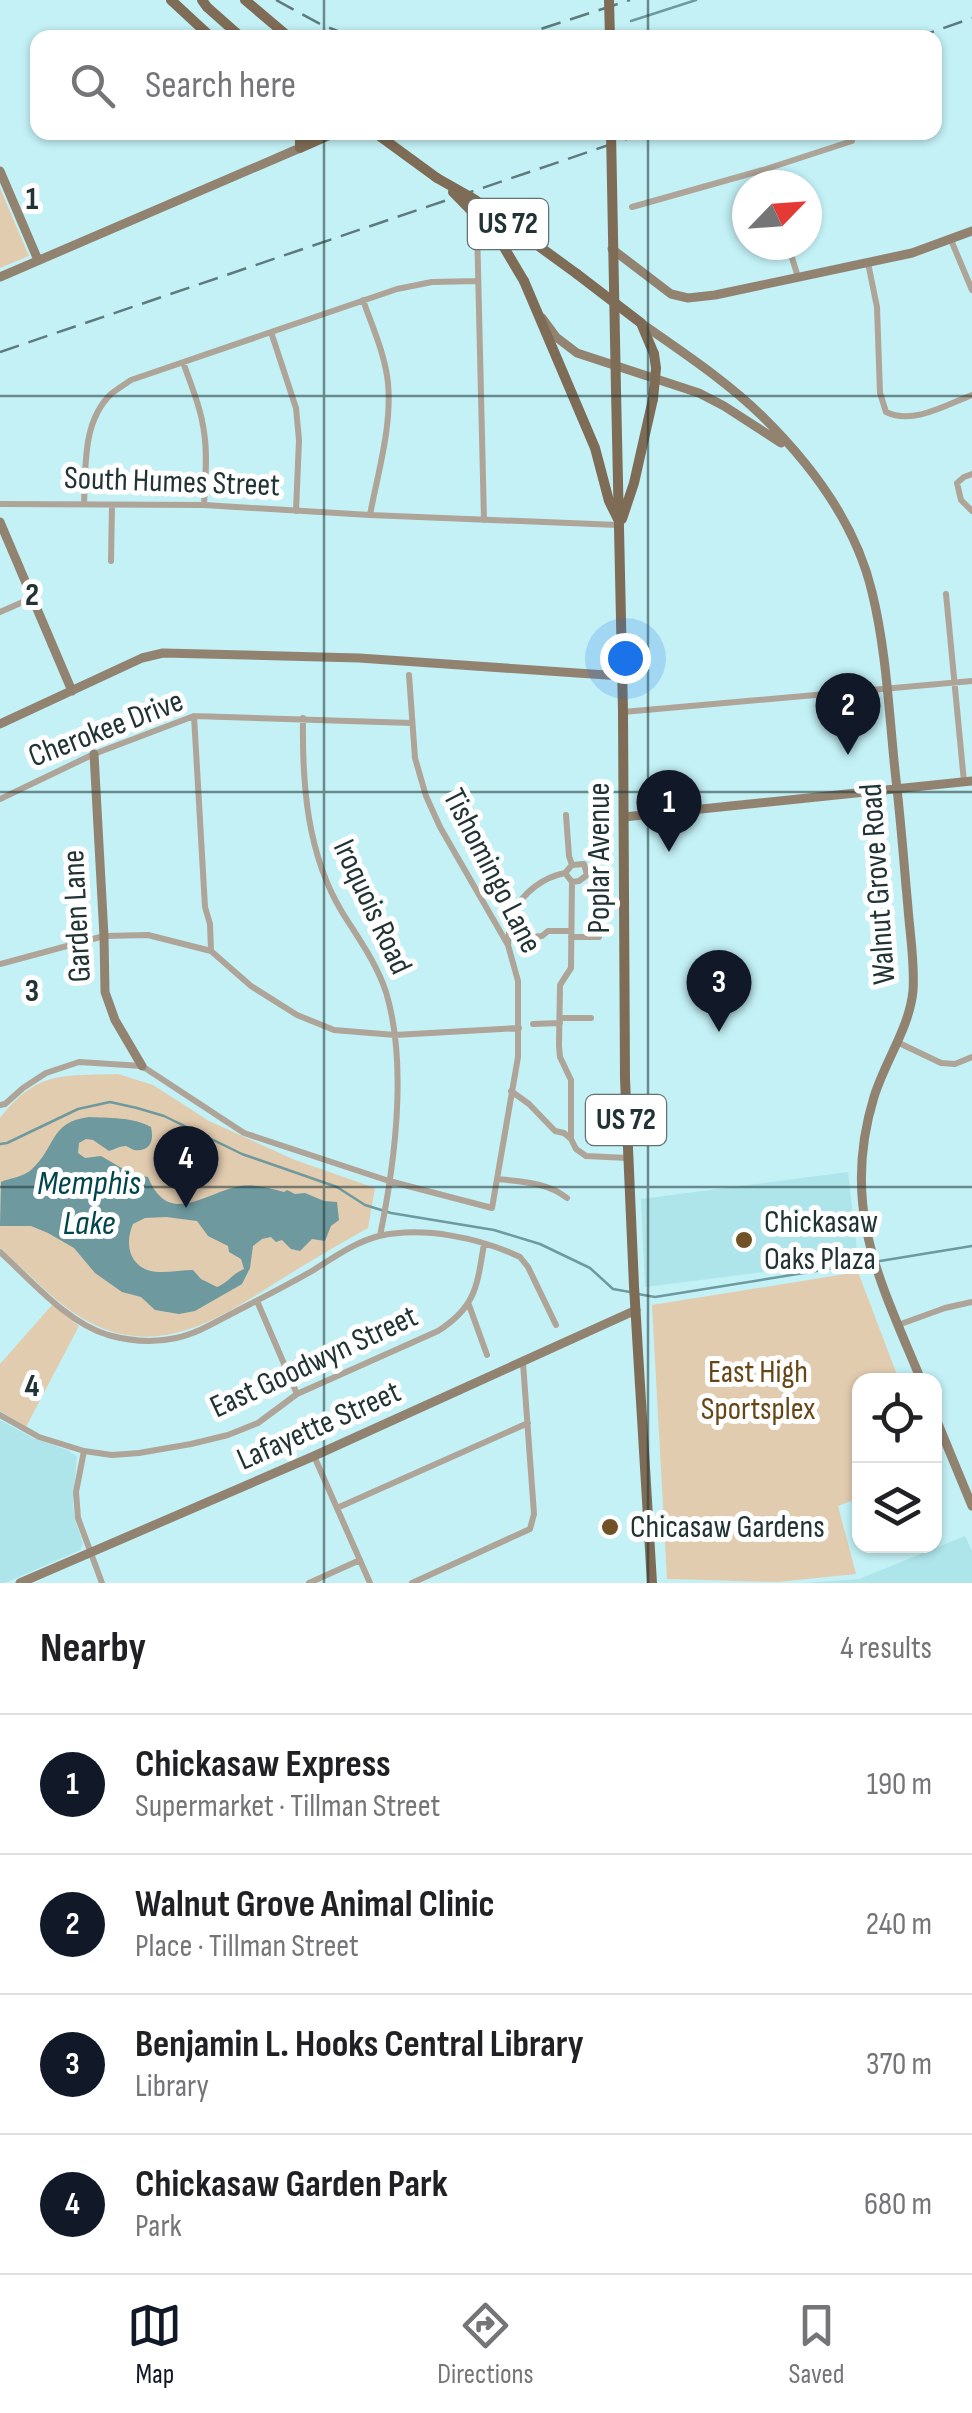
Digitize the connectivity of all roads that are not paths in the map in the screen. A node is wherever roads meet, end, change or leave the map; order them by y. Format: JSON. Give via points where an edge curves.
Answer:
{"nodes":[{"id":1,"x":171,"y":0,"type":"edge"},
{"id":2,"x":202,"y":0,"type":"edge"},
{"id":3,"x":245,"y":0,"type":"edge"},
{"id":4,"x":610,"y":0,"type":"edge"},
{"id":5,"x":203,"y":30,"type":"edge"},
{"id":6,"x":233,"y":30,"type":"edge"},
{"id":7,"x":281,"y":30,"type":"edge"},
{"id":8,"x":610,"y":30,"type":"edge"},
{"id":9,"x":300,"y":140,"type":"edge"},
{"id":10,"x":318,"y":140,"type":"edge"},
{"id":11,"x":385,"y":140,"type":"edge"},
{"id":12,"x":611,"y":140,"type":"edge"},
{"id":13,"x":852,"y":141,"type":"dead end"},
{"id":14,"x":300,"y":148,"type":"junction"},
{"id":15,"x":0,"y":170,"type":"edge"},
{"id":16,"x":763,"y":170,"type":"edge"},
{"id":17,"x":438,"y":178,"type":"junction"},
{"id":18,"x":732,"y":179,"type":"edge"},
{"id":19,"x":632,"y":207,"type":"dead end"},
{"id":20,"x":477,"y":226,"type":"dead end"},
{"id":21,"x":972,"y":232,"type":"edge"},
{"id":22,"x":951,"y":240,"type":"junction"},
{"id":23,"x":612,"y":249,"type":"junction"},
{"id":24,"x":38,"y":260,"type":"junction"},
{"id":25,"x":793,"y":260,"type":"edge"},
{"id":26,"x":868,"y":262,"type":"junction"},
{"id":27,"x":0,"y":277,"type":"edge"},
{"id":28,"x":798,"y":277,"type":"junction"},
{"id":29,"x":478,"y":281,"type":"junction"},
{"id":30,"x":972,"y":290,"type":"edge"},
{"id":31,"x":363,"y":300,"type":"junction"},
{"id":32,"x":538,"y":311,"type":"junction"},
{"id":33,"x":641,"y":322,"type":"junction"},
{"id":34,"x":271,"y":332,"type":"junction"},
{"id":35,"x":183,"y":362,"type":"junction"},
{"id":36,"x":972,"y":395,"type":"edge"},
{"id":37,"x":792,"y":450,"type":"junction"},
{"id":38,"x":972,"y":474,"type":"edge"},
{"id":39,"x":0,"y":504,"type":"edge"},
{"id":40,"x":84,"y":504,"type":"junction"},
{"id":41,"x":112,"y":505,"type":"junction"},
{"id":42,"x":204,"y":505,"type":"junction"},
{"id":43,"x":296,"y":511,"type":"junction"},
{"id":44,"x":972,"y":511,"type":"edge"},
{"id":45,"x":370,"y":515,"type":"junction"},
{"id":46,"x":484,"y":520,"type":"junction"},
{"id":47,"x":0,"y":522,"type":"edge"},
{"id":48,"x":620,"y":525,"type":"junction"},
{"id":49,"x":111,"y":561,"type":"dead end"},
{"id":50,"x":946,"y":594,"type":"dead end"},
{"id":51,"x":33,"y":598,"type":"junction"},
{"id":52,"x":0,"y":612,"type":"edge"},
{"id":53,"x":408,"y":675,"type":"dead end"},
{"id":54,"x":621,"y":676,"type":"junction"},
{"id":55,"x":972,"y":681,"type":"edge"},
{"id":56,"x":955,"y":682,"type":"junction"},
{"id":57,"x":886,"y":689,"type":"junction"},
{"id":58,"x":72,"y":691,"type":"junction"},
{"id":59,"x":623,"y":712,"type":"junction"},
{"id":60,"x":194,"y":716,"type":"junction"},
{"id":61,"x":303,"y":718,"type":"junction"},
{"id":62,"x":412,"y":723,"type":"junction"},
{"id":63,"x":0,"y":724,"type":"edge"},
{"id":64,"x":94,"y":754,"type":"junction"},
{"id":65,"x":968,"y":782,"type":"edge"},
{"id":66,"x":898,"y":790,"type":"junction"},
{"id":67,"x":0,"y":799,"type":"edge"},
{"id":68,"x":566,"y":815,"type":"dead end"},
{"id":69,"x":624,"y":817,"type":"junction"},
{"id":70,"x":572,"y":864,"type":"junction"},
{"id":71,"x":565,"y":873,"type":"junction"},
{"id":72,"x":572,"y":882,"type":"junction"},
{"id":73,"x":571,"y":934,"type":"junction"},
{"id":74,"x":104,"y":936,"type":"junction"},
{"id":75,"x":600,"y":937,"type":"dead end"},
{"id":76,"x":530,"y":938,"type":"dead end"},
{"id":77,"x":508,"y":946,"type":"junction"},
{"id":78,"x":212,"y":950,"type":"junction"},
{"id":79,"x":0,"y":964,"type":"edge"},
{"id":80,"x":591,"y":1018,"type":"dead end"},
{"id":81,"x":560,"y":1021,"type":"junction"},
{"id":82,"x":533,"y":1024,"type":"dead end"},
{"id":83,"x":519,"y":1028,"type":"junction"},
{"id":84,"x":396,"y":1035,"type":"junction"},
{"id":85,"x":897,"y":1042,"type":"junction"},
{"id":86,"x":972,"y":1058,"type":"edge"},
{"id":87,"x":142,"y":1066,"type":"junction"},
{"id":88,"x":512,"y":1092,"type":"junction"},
{"id":89,"x":2,"y":1107,"type":"edge"},
{"id":90,"x":571,"y":1138,"type":"junction"},
{"id":91,"x":628,"y":1158,"type":"junction"},
{"id":92,"x":498,"y":1179,"type":"junction"},
{"id":93,"x":389,"y":1181,"type":"junction"},
{"id":94,"x":567,"y":1198,"type":"dead end"},
{"id":95,"x":380,"y":1236,"type":"junction"},
{"id":96,"x":484,"y":1244,"type":"junction"},
{"id":97,"x":0,"y":1252,"type":"edge"},
{"id":98,"x":257,"y":1301,"type":"junction"},
{"id":99,"x":972,"y":1302,"type":"edge"},
{"id":100,"x":469,"y":1305,"type":"junction"},
{"id":101,"x":636,"y":1310,"type":"junction"},
{"id":102,"x":898,"y":1324,"type":"junction"},
{"id":103,"x":556,"y":1325,"type":"dead end"},
{"id":104,"x":488,"y":1356,"type":"dead end"},
{"id":105,"x":523,"y":1362,"type":"junction"},
{"id":106,"x":918,"y":1373,"type":"edge"},
{"id":107,"x":298,"y":1394,"type":"junction"},
{"id":108,"x":0,"y":1416,"type":"edge"},
{"id":109,"x":528,"y":1423,"type":"junction"},
{"id":110,"x":942,"y":1433,"type":"edge"},
{"id":111,"x":84,"y":1451,"type":"junction"},
{"id":112,"x":314,"y":1456,"type":"junction"},
{"id":113,"x":972,"y":1506,"type":"edge"},
{"id":114,"x":337,"y":1508,"type":"junction"},
{"id":115,"x":92,"y":1554,"type":"junction"},
{"id":116,"x":360,"y":1560,"type":"junction"},
{"id":117,"x":20,"y":1583,"type":"edge"},
{"id":118,"x":102,"y":1583,"type":"edge"},
{"id":119,"x":309,"y":1583,"type":"edge"},
{"id":120,"x":370,"y":1583,"type":"edge"},
{"id":121,"x":412,"y":1583,"type":"edge"},
{"id":122,"x":652,"y":1583,"type":"edge"}],
"edges":[{"from":1,"to":5,"type":"main road"},
{"from":2,"to":6,"type":"main road"},
{"from":3,"to":7,"type":"main road"},
{"from":4,"to":8,"type":"main road","bridge":true},
{"from":9,"to":14,"type":"main road"},
{"from":10,"to":14,"type":"main road"},
{"from":11,"to":17,"type":"main road","number":"US 72"},
{"from":12,"to":23,"type":"main road","name":"Poplar Avenue","bridge":true},
{"from":13,"to":16,"type":"street"},
{"from":14,"to":24,"type":"main road"},
{"from":15,"to":24,"type":"main road"},
{"from":17,"to":32,"type":"main road","number":"US 72","bridge":true,"via":[[491,230]]},
{"from":17,"to":33,"type":"main road","number":"US 72","bridge":true},
{"from":18,"to":19,"type":"street"},
{"from":20,"to":29,"type":"street"},
{"from":21,"to":22,"type":"main road"},
{"from":22,"to":26,"type":"main road"},
{"from":22,"to":30,"type":"street"},
{"from":23,"to":28,"type":"main road","via":[[671,294],[688,298]]},
{"from":23,"to":48,"type":"main road","name":"Poplar Avenue","bridge":true},
{"from":24,"to":27,"type":"main road"},
{"from":25,"to":28,"type":"street"},
{"from":26,"to":28,"type":"main road"},
{"from":26,"to":36,"type":"street","via":[[886,412],[908,418]]},
{"from":29,"to":31,"type":"street","via":[[432,282]]},
{"from":29,"to":46,"type":"street"},
{"from":31,"to":34,"type":"street"},
{"from":31,"to":45,"type":"street","via":[[388,380],[389,416]]},
{"from":32,"to":37,"type":"main road","name":"Walnut Grove Road","via":[[578,353],[700,394]]},
{"from":32,"to":48,"type":"main road","number":"US 72"},
{"from":33,"to":37,"type":"main road","name":"Walnut Grove Road","via":[[727,385]]},
{"from":33,"to":48,"type":"main road","number":"US 72","bridge":true,"via":[[654,354],[656,384]]},
{"from":34,"to":35,"type":"street"},
{"from":34,"to":43,"type":"street","via":[[296,408]]},
{"from":35,"to":40,"type":"street","via":[[109,395],[86,449]]},
{"from":35,"to":42,"type":"street","via":[[204,430]]},
{"from":37,"to":57,"type":"main road","name":"Walnut Grove Road","via":[[855,540],[872,588]]},
{"from":38,"to":44,"type":"street","via":[[958,483]]},
{"from":39,"to":40,"type":"street","name":"South Humes Street"},
{"from":40,"to":41,"type":"street","name":"South Humes Street"},
{"from":41,"to":42,"type":"street","name":"South Humes Street"},
{"from":41,"to":49,"type":"street"},
{"from":42,"to":43,"type":"street","name":"South Humes Street"},
{"from":43,"to":45,"type":"street","name":"South Humes Street"},
{"from":45,"to":46,"type":"street","name":"South Humes Street"},
{"from":46,"to":48,"type":"street","name":"South Humes Street"},
{"from":47,"to":51,"type":"main road"},
{"from":48,"to":54,"type":"main road","name":"Poplar Avenue","number":"US 72"},
{"from":50,"to":56,"type":"street"},
{"from":51,"to":52,"type":"street"},
{"from":51,"to":58,"type":"main road"},
{"from":53,"to":62,"type":"street","name":"Tishomingo Lane"},
{"from":54,"to":58,"type":"main road","via":[[359,658],[163,654]]},
{"from":54,"to":59,"type":"main road","name":"Poplar Avenue","number":"US 72"},
{"from":55,"to":56,"type":"street"},
{"from":56,"to":57,"type":"street"},
{"from":56,"to":65,"type":"street"},
{"from":57,"to":59,"type":"street"},
{"from":57,"to":66,"type":"main road","name":"Walnut Grove Road"},
{"from":58,"to":63,"type":"main road"},
{"from":59,"to":69,"type":"main road","name":"Poplar Avenue","number":"US 72"},
{"from":60,"to":61,"type":"street","name":"Cherokee Drive"},
{"from":60,"to":64,"type":"street","name":"Cherokee Drive"},
{"from":60,"to":78,"type":"street"},
{"from":61,"to":62,"type":"street","name":"Cherokee Drive"},
{"from":61,"to":84,"type":"street","name":"Iroquois Road","via":[[319,866],[366,946]]},
{"from":62,"to":77,"type":"street","name":"Tishomingo Lane","via":[[430,807]]},
{"from":64,"to":67,"type":"street","name":"Cherokee Drive"},
{"from":64,"to":74,"type":"main road","name":"Garden Lane"},
{"from":65,"to":66,"type":"main road"},
{"from":66,"to":69,"type":"main road"},
{"from":66,"to":85,"type":"main road","name":"Walnut Grove Road","via":[[913,991]]},
{"from":68,"to":70,"type":"street"},
{"from":69,"to":91,"type":"main road","name":"Poplar Avenue","number":"US 72"},
{"from":70,"to":71,"type":"street"},
{"from":70,"to":72,"type":"street","via":[[584,864],[587,874]]},
{"from":71,"to":72,"type":"street"},
{"from":71,"to":77,"type":"street","via":[[525,894],[512,914]]},
{"from":72,"to":73,"type":"street"},
{"from":73,"to":75,"type":"street"},
{"from":73,"to":76,"type":"street"},
{"from":73,"to":81,"type":"street"},
{"from":74,"to":78,"type":"street","via":[[148,935]]},
{"from":74,"to":79,"type":"street"},
{"from":74,"to":87,"type":"main road","name":"Garden Lane","via":[[105,992]]},
{"from":77,"to":83,"type":"street","name":"Tishomingo Lane","via":[[518,981]]},
{"from":78,"to":84,"type":"street","via":[[297,1015],[334,1030]]},
{"from":80,"to":81,"type":"street"},
{"from":81,"to":82,"type":"street"},
{"from":81,"to":90,"type":"street","via":[[560,1057],[571,1080]]},
{"from":83,"to":84,"type":"street"},
{"from":83,"to":88,"type":"street","name":"Tishomingo Lane"},
{"from":84,"to":93,"type":"street","name":"Iroquois Road"},
{"from":85,"to":86,"type":"street","via":[[941,1063]]},
{"from":85,"to":102,"type":"main road","name":"Walnut Grove Road","via":[[866,1131],[862,1208],[871,1256]]},
{"from":87,"to":89,"type":"street","via":[[78,1062],[46,1073]]},
{"from":87,"to":93,"type":"street","via":[[244,1134]]},
{"from":88,"to":90,"type":"street","via":[[555,1132]]},
{"from":88,"to":92,"type":"street","name":"Tishomingo Lane"},
{"from":90,"to":91,"type":"street","via":[[586,1156]]},
{"from":91,"to":101,"type":"main road","name":"Poplar Avenue","number":"US 72"},
{"from":92,"to":93,"type":"street","name":"Tishomingo Lane","via":[[492,1208]]},
{"from":92,"to":94,"type":"street","via":[[535,1183]]},
{"from":93,"to":95,"type":"street","name":"Iroquois Road"},
{"from":95,"to":96,"type":"street","via":[[450,1236]]},
{"from":95,"to":98,"type":"street"},
{"from":96,"to":100,"type":"street"},
{"from":96,"to":103,"type":"street","via":[[520,1257]]},
{"from":97,"to":98,"type":"street","via":[[83,1324],[140,1341],[199,1331]]},
{"from":98,"to":107,"type":"street"},
{"from":99,"to":102,"type":"street"},
{"from":100,"to":104,"type":"street"},
{"from":100,"to":107,"type":"street","name":"East Goodwyn Street","via":[[438,1331]]},
{"from":101,"to":105,"type":"main road","name":"Lafayette Street"},
{"from":101,"to":122,"type":"main road","name":"Poplar Avenue","number":"US 72"},
{"from":102,"to":106,"type":"main road","name":"Walnut Grove Road"},
{"from":105,"to":109,"type":"street"},
{"from":105,"to":112,"type":"main road","name":"Lafayette Street"},
{"from":107,"to":111,"type":"street","name":"East Goodwyn Street","via":[[228,1436],[139,1453]]},
{"from":108,"to":111,"type":"street","name":"East Goodwyn Street"},
{"from":109,"to":114,"type":"street"},
{"from":109,"to":121,"type":"street","via":[[530,1529]]},
{"from":110,"to":113,"type":"main road"},
{"from":111,"to":115,"type":"street","via":[[78,1518]]},
{"from":112,"to":114,"type":"street"},
{"from":112,"to":115,"type":"main road","name":"Lafayette Street"},
{"from":114,"to":116,"type":"street"},
{"from":115,"to":117,"type":"main road","name":"Lafayette Street"},
{"from":115,"to":118,"type":"street"},
{"from":116,"to":119,"type":"street"},
{"from":116,"to":120,"type":"street"}]}
